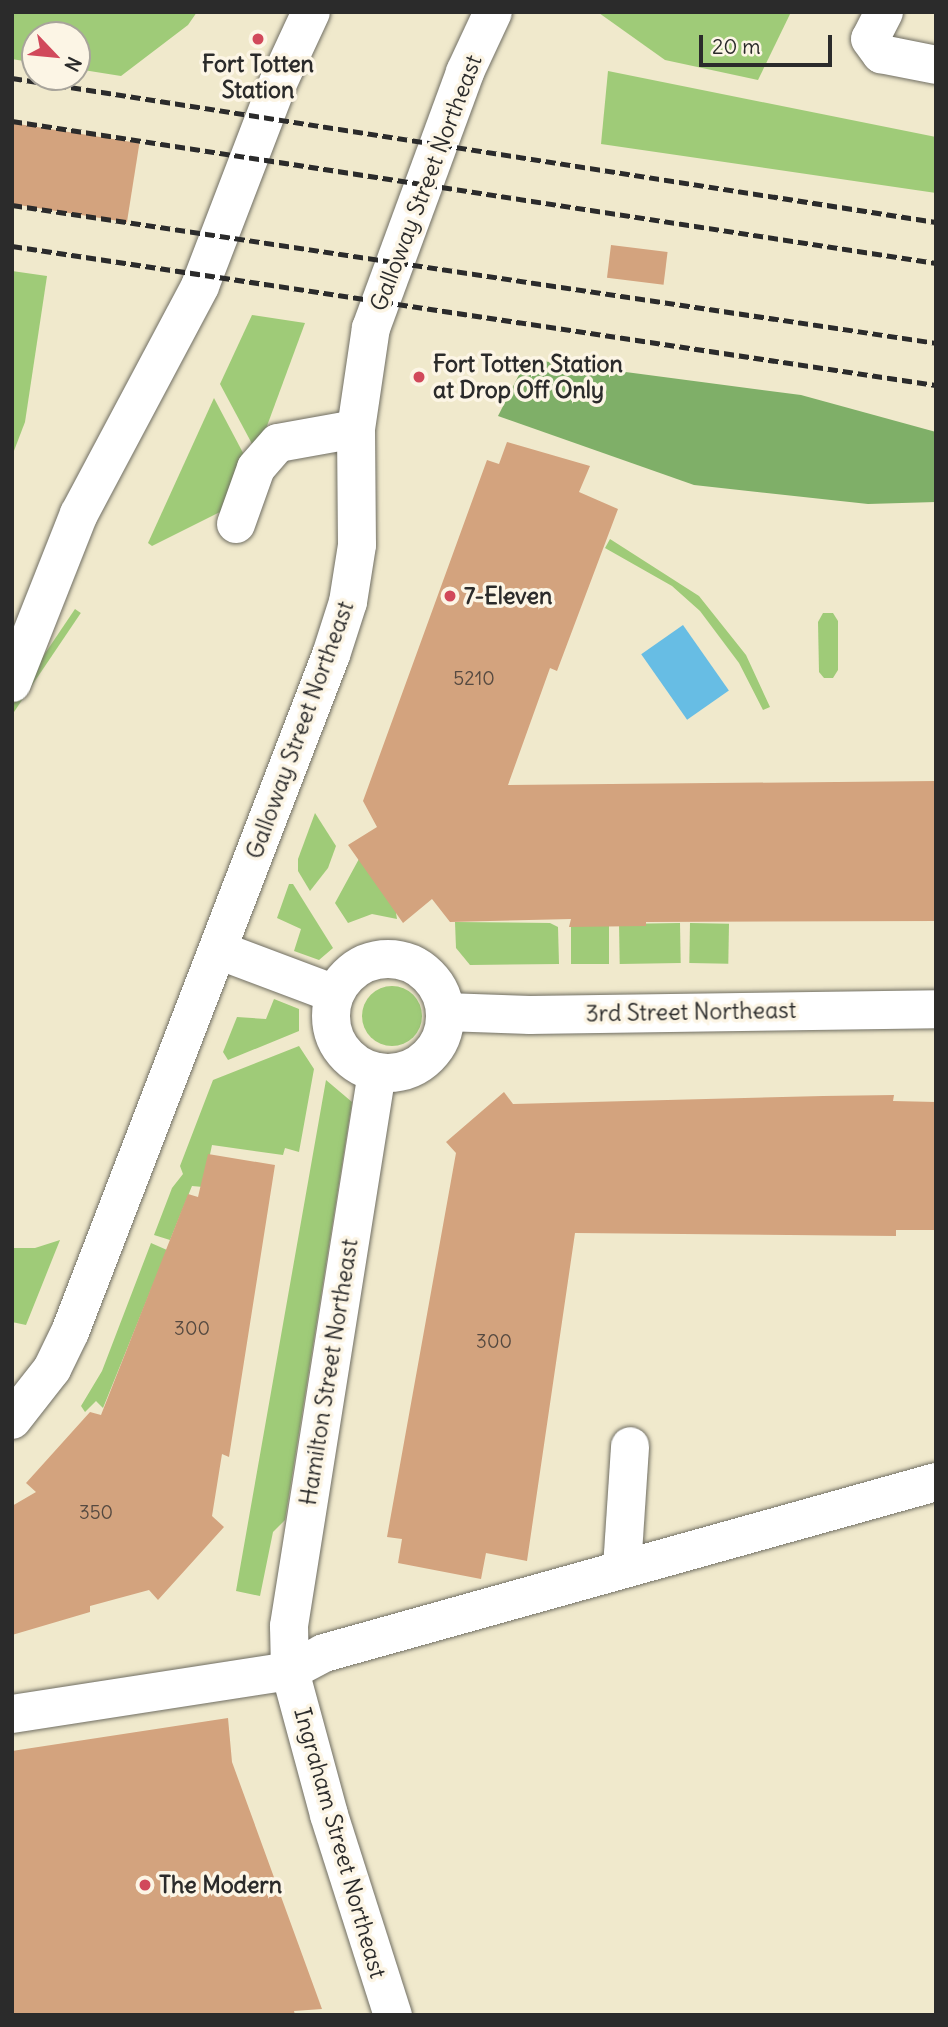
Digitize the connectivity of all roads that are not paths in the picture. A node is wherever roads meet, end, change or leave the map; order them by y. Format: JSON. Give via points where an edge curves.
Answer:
{"nodes":[{"id":1,"x":311,"y":12,"type":"edge"},
{"id":2,"x":493,"y":12,"type":"edge"},
{"id":3,"x":884,"y":12,"type":"edge"},
{"id":4,"x":936,"y":65,"type":"edge"},
{"id":5,"x":356,"y":429,"type":"junction"},
{"id":6,"x":236,"y":524,"type":"dead end"},
{"id":7,"x":12,"y":683,"type":"edge"},
{"id":8,"x":218,"y":950,"type":"junction"},
{"id":9,"x":335,"y":993,"type":"junction"},
{"id":10,"x":936,"y":1009,"type":"edge"},
{"id":11,"x":445,"y":1012,"type":"junction"},
{"id":12,"x":377,"y":1072,"type":"junction"},
{"id":13,"x":24,"y":1393,"type":"edge"},
{"id":14,"x":12,"y":1420,"type":"edge"},
{"id":15,"x":630,"y":1446,"type":"dead end"},
{"id":16,"x":936,"y":1482,"type":"edge"},
{"id":17,"x":622,"y":1569,"type":"junction"},
{"id":18,"x":290,"y":1671,"type":"junction"},
{"id":19,"x":12,"y":1714,"type":"edge"},
{"id":20,"x":383,"y":2012,"type":"edge"}],
"edges":[{"from":1,"to":7,"type":"street","via":[[278,83],[200,286],[79,514]]},
{"from":2,"to":5,"type":"street","name":"Galloway Street Northeast","via":[[465,72],[371,328]]},
{"from":3,"to":4,"type":"street","via":[[870,39],[881,54]]},
{"from":5,"to":6,"type":"street","via":[[278,443],[256,468]]},
{"from":5,"to":8,"type":"street","name":"Galloway Street Northeast","via":[[357,545],[348,602]]},
{"from":8,"to":9,"type":"street"},
{"from":8,"to":13,"type":"street","name":"Galloway Street Northeast","via":[[70,1332]]},
{"from":9,"to":11,"type":"street","via":[[360,965],[398,959],[430,977]]},
{"from":9,"to":12,"type":"street","via":[[330,1010],[337,1043],[347,1057]]},
{"from":10,"to":11,"type":"street","name":"3rd Street Northeast","via":[[530,1015]]},
{"from":11,"to":12,"type":"street","via":[[444,1030],[426,1059],[394,1073]]},
{"from":12,"to":18,"type":"street","name":"Hamilton Street Northeast","via":[[292,1605]]},
{"from":13,"to":14,"type":"street","name":"Galloway Street Northeast"},
{"from":15,"to":17,"type":"street"},
{"from":16,"to":17,"type":"street"},
{"from":17,"to":18,"type":"street","via":[[324,1653]]},
{"from":18,"to":19,"type":"street"},
{"from":18,"to":20,"type":"street","name":"Ingraham Street Northeast"}]}
